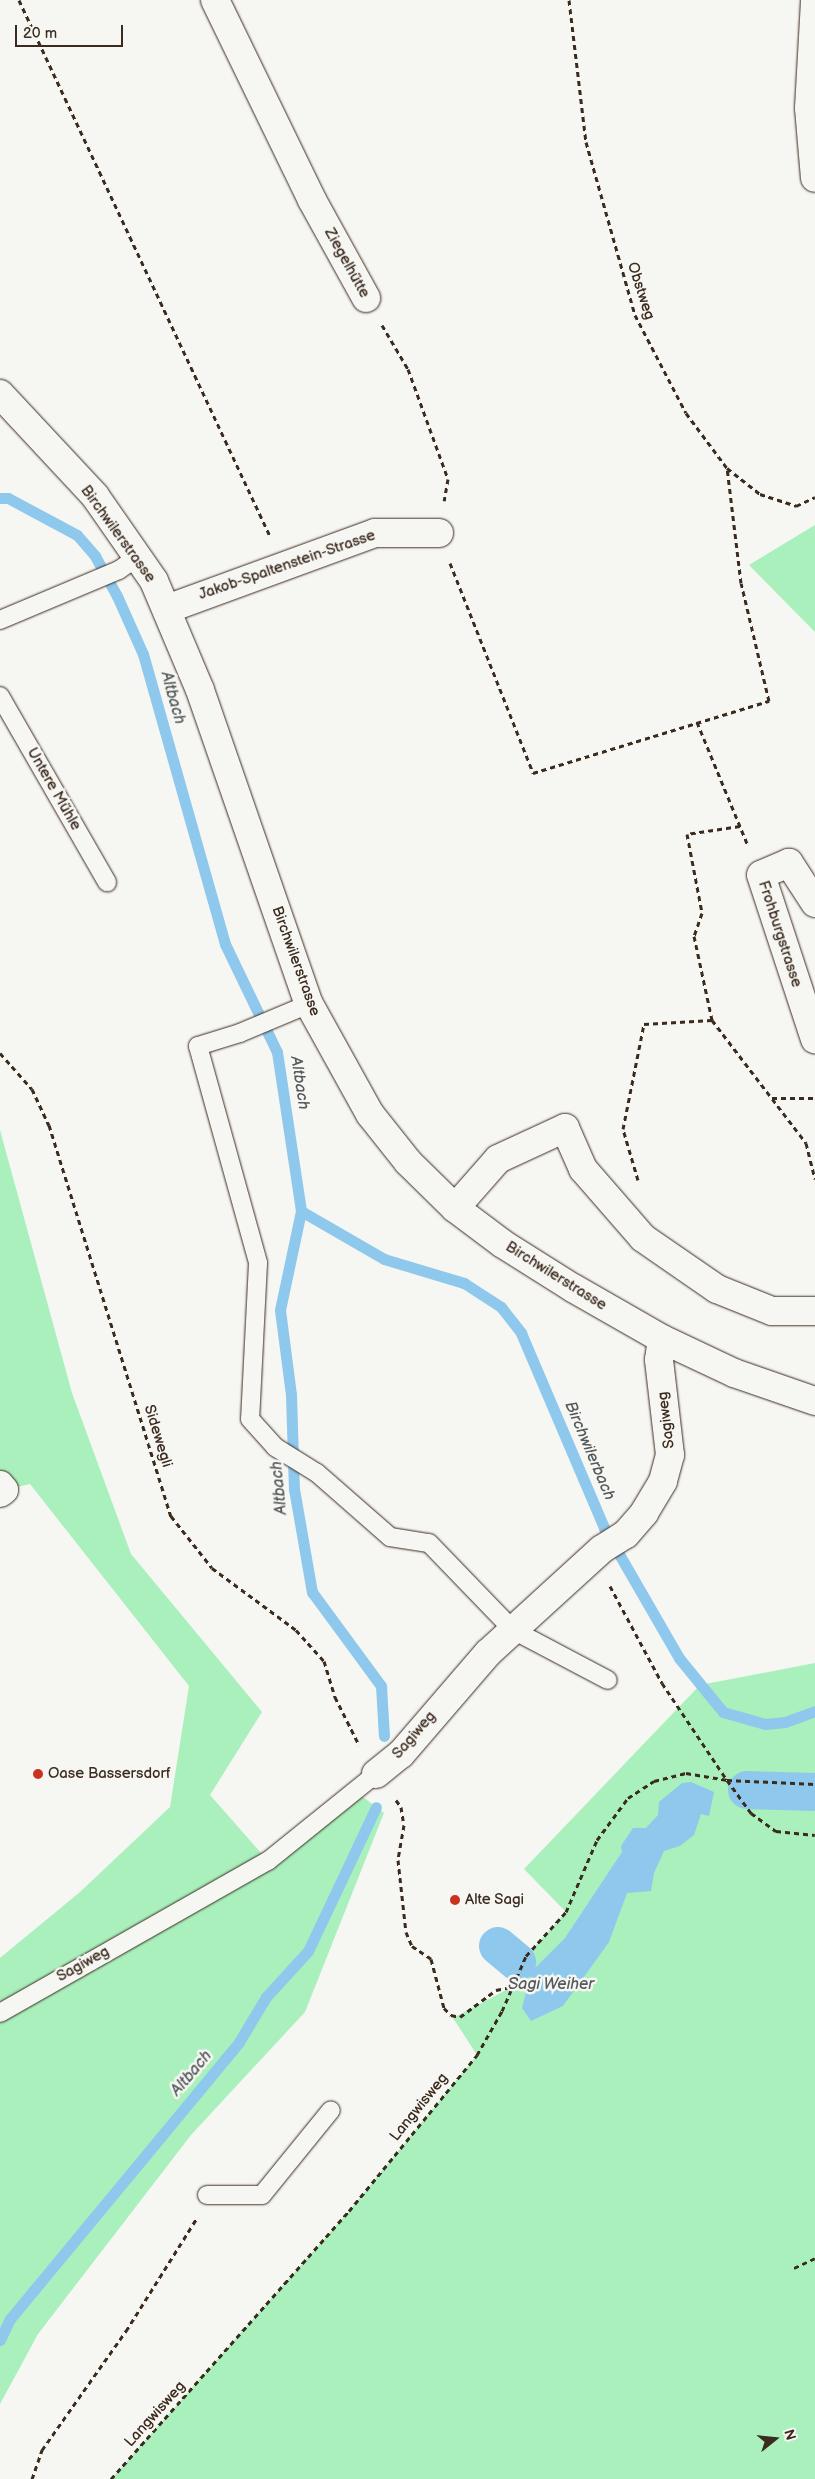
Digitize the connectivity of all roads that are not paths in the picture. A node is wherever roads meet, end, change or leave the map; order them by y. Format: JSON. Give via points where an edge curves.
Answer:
{"nodes":[{"id":1,"x":215,"y":0,"type":"edge"},
{"id":2,"x":815,"y":1,"type":"edge"},
{"id":3,"x":815,"y":178,"type":"edge"},
{"id":4,"x":366,"y":298,"type":"road end"},
{"id":5,"x":0,"y":394,"type":"edge"},
{"id":6,"x":439,"y":533,"type":"road end"},
{"id":7,"x":129,"y":563,"type":"junction"},
{"id":8,"x":167,"y":609,"type":"junction"},
{"id":9,"x":0,"y":620,"type":"edge"},
{"id":10,"x":0,"y":696,"type":"edge"},
{"id":11,"x":107,"y":882,"type":"dead end"},
{"id":12,"x":815,"y":903,"type":"edge"},
{"id":13,"x":298,"y":1009,"type":"junction"},
{"id":14,"x":815,"y":1040,"type":"edge"},
{"id":15,"x":455,"y":1208,"type":"junction"},
{"id":16,"x":815,"y":1311,"type":"edge"},
{"id":17,"x":662,"y":1339,"type":"junction"},
{"id":18,"x":815,"y":1401,"type":"edge"},
{"id":19,"x":0,"y":1485,"type":"edge"},
{"id":20,"x":0,"y":1493,"type":"edge"},
{"id":21,"x":513,"y":1630,"type":"junction"},
{"id":22,"x":608,"y":1680,"type":"dead end"},
{"id":23,"x":376,"y":1774,"type":"joint"},
{"id":24,"x":0,"y":2013,"type":"edge"},
{"id":25,"x":331,"y":2110,"type":"dead end"},
{"id":26,"x":207,"y":2195,"type":"dead end"}],
"edges":[{"from":1,"to":4,"type":"street","name":"Ziegelhütte","via":[[312,200]]},
{"from":2,"to":3,"type":"street","via":[[808,108]]},
{"from":5,"to":7,"type":"street","name":"Birchwilerstrasse","via":[[95,496]]},
{"from":6,"to":8,"type":"street","name":"Jakob-Spaltenstein-Strasse","via":[[375,532]]},
{"from":7,"to":8,"type":"street","name":"Birchwilerstrasse"},
{"from":7,"to":9,"type":"lane"},
{"from":8,"to":13,"type":"street","name":"Birchwilerstrasse","via":[[200,690]]},
{"from":10,"to":11,"type":"lane","name":"Untere Mühle"},
{"from":12,"to":14,"type":"street","name":"Frohburgstrasse","via":[[789,863],[760,875]]},
{"from":13,"to":15,"type":"street","name":"Birchwilerstrasse","via":[[370,1114],[408,1162]]},
{"from":13,"to":21,"type":"lane","via":[[198,1046],[258,1263],[250,1419],[276,1447],[317,1474],[390,1536],[429,1543]]},
{"from":15,"to":16,"type":"street","via":[[498,1159],[565,1128],[583,1169],[643,1238],[717,1289],[772,1311]]},
{"from":15,"to":17,"type":"street","name":"Birchwilerstrasse","via":[[503,1244]]},
{"from":17,"to":18,"type":"street","name":"Birchwilerstrasse","via":[[734,1373]]},
{"from":17,"to":21,"type":"street","name":"Sagiweg","via":[[659,1360],[670,1456],[663,1481],[644,1513],[626,1534],[598,1553]]},
{"from":19,"to":20,"type":"street","via":[[4,1490]]},
{"from":21,"to":22,"type":"lane"},
{"from":21,"to":23,"type":"street","name":"Sagiweg","via":[[450,1694],[401,1754]]},
{"from":23,"to":24,"type":"lane","name":"Sagiweg","via":[[268,1861]]},
{"from":25,"to":26,"type":"lane","via":[[262,2195]]}]}
